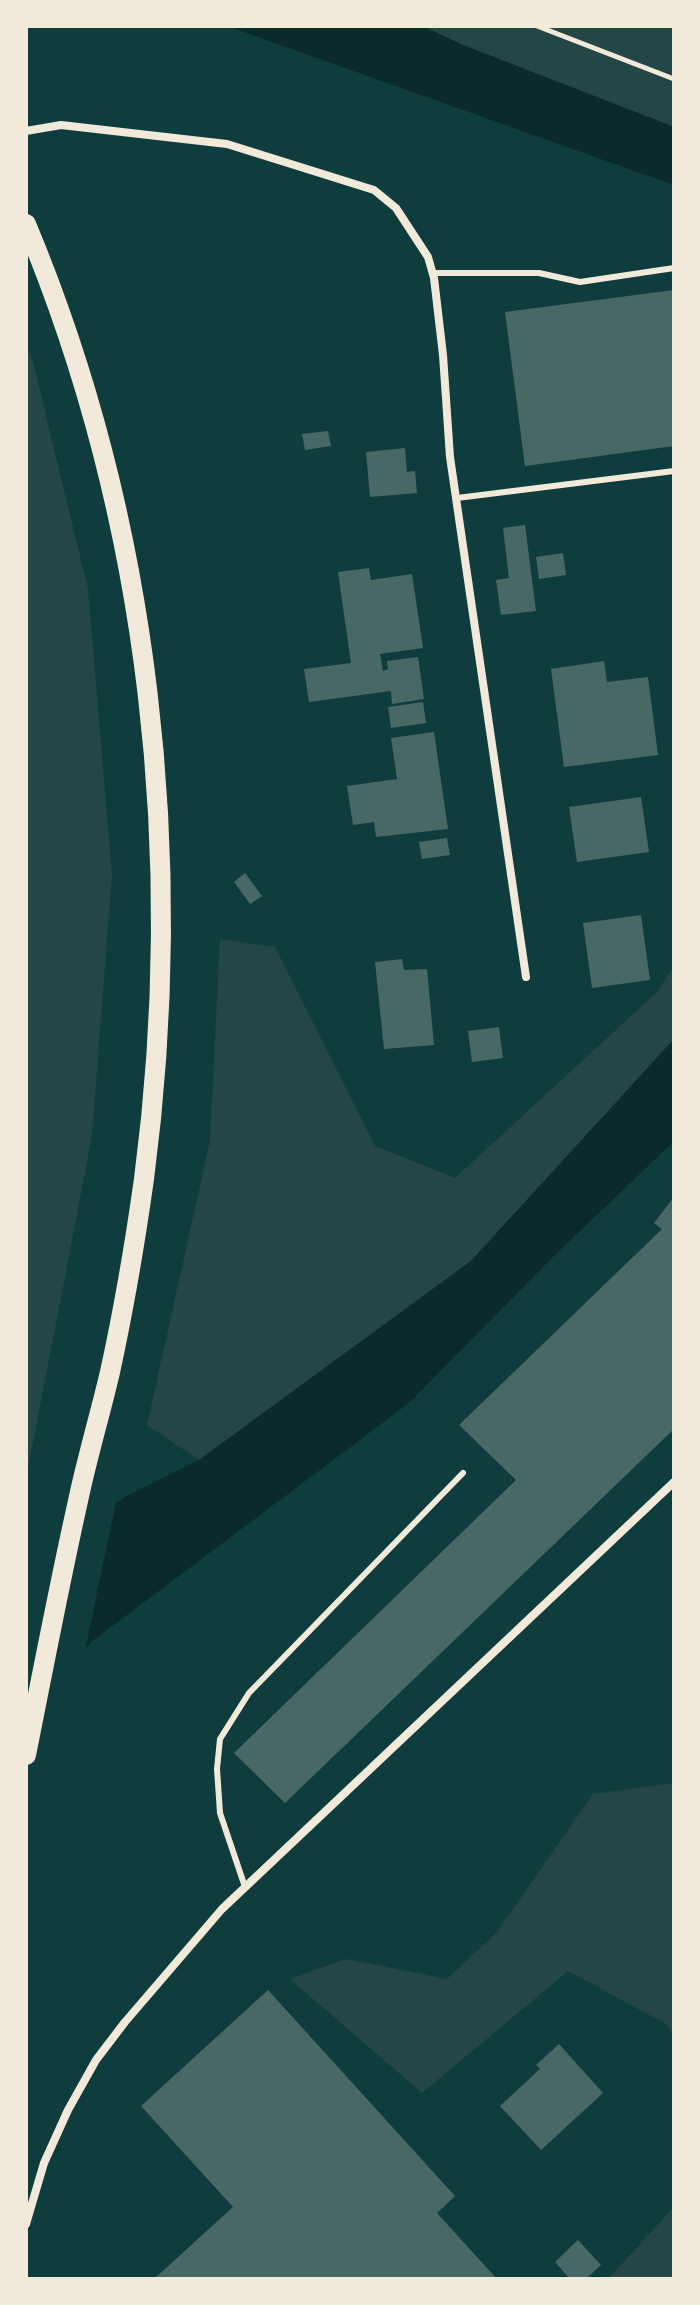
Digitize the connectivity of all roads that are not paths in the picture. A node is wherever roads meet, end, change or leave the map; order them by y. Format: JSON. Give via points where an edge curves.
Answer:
{"nodes":[{"id":1,"x":26,"y":131,"type":"edge"},
{"id":2,"x":26,"y":224,"type":"edge"},
{"id":3,"x":674,"y":268,"type":"edge"},
{"id":4,"x":433,"y":273,"type":"junction"},
{"id":5,"x":674,"y":471,"type":"edge"},
{"id":6,"x":457,"y":498,"type":"junction"},
{"id":7,"x":526,"y":977,"type":"dead end"},
{"id":8,"x":463,"y":1473,"type":"dead end"},
{"id":9,"x":674,"y":1482,"type":"edge"},
{"id":10,"x":26,"y":1755,"type":"edge"},
{"id":11,"x":245,"y":1887,"type":"junction"},
{"id":12,"x":26,"y":2224,"type":"edge"}],
"edges":[{"from":1,"to":4,"type":"street","via":[[61,125],[227,144],[374,190],[414,233]]},
{"from":2,"to":10,"type":"main road","via":[[68,334],[102,446],[146,667],[162,882],[157,1068],[143,1183],[110,1373],[78,1499]]},
{"from":3,"to":4,"type":"lane","via":[[580,282],[539,273]]},
{"from":4,"to":6,"type":"street"},
{"from":5,"to":6,"type":"lane"},
{"from":6,"to":7,"type":"street"},
{"from":8,"to":11,"type":"lane","via":[[249,1693],[220,1739],[220,1813]]},
{"from":9,"to":11,"type":"street"},
{"from":11,"to":12,"type":"street","via":[[96,2060],[44,2163]]}]}
